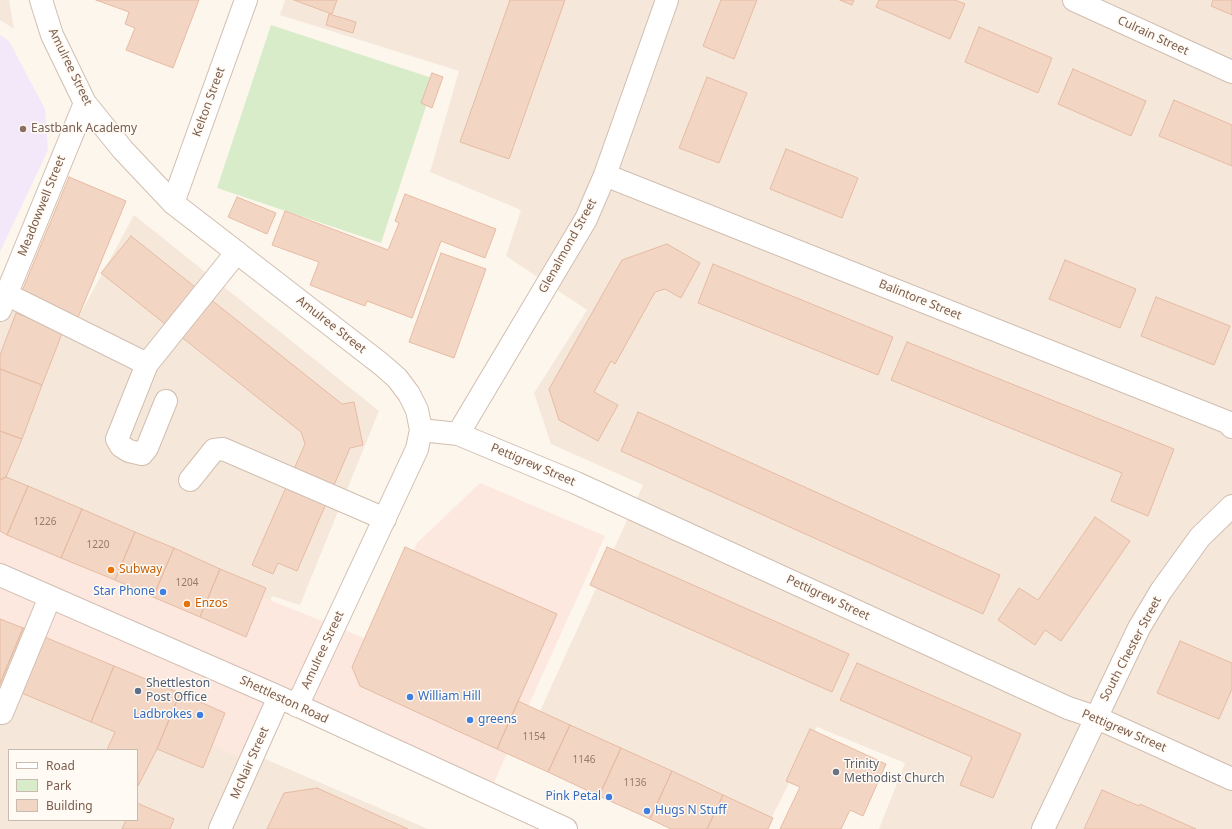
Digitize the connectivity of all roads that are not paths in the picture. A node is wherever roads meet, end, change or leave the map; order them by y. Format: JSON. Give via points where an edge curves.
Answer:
{"nodes":[{"id":1,"x":41,"y":0,"type":"edge"},
{"id":2,"x":246,"y":0,"type":"edge"},
{"id":3,"x":667,"y":0,"type":"edge"},
{"id":4,"x":1074,"y":0,"type":"edge"},
{"id":5,"x":1232,"y":72,"type":"edge"},
{"id":6,"x":85,"y":103,"type":"junction"},
{"id":7,"x":605,"y":175,"type":"junction"},
{"id":8,"x":173,"y":203,"type":"junction"},
{"id":9,"x":237,"y":252,"type":"junction"},
{"id":10,"x":3,"y":302,"type":"edge"},
{"id":11,"x":147,"y":364,"type":"junction"},
{"id":12,"x":166,"y":401,"type":"dead end"},
{"id":13,"x":1232,"y":427,"type":"edge"},
{"id":14,"x":421,"y":430,"type":"junction"},
{"id":15,"x":458,"y":434,"type":"junction"},
{"id":16,"x":190,"y":480,"type":"dead end"},
{"id":17,"x":1232,"y":506,"type":"edge"},
{"id":18,"x":385,"y":519,"type":"junction"},
{"id":19,"x":0,"y":575,"type":"edge"},
{"id":20,"x":50,"y":597,"type":"junction"},
{"id":21,"x":288,"y":702,"type":"junction"},
{"id":22,"x":0,"y":713,"type":"edge"},
{"id":23,"x":1095,"y":717,"type":"junction"},
{"id":24,"x":1232,"y":779,"type":"edge"},
{"id":25,"x":220,"y":829,"type":"edge"},
{"id":26,"x":566,"y":829,"type":"edge"},
{"id":27,"x":1043,"y":829,"type":"edge"}],
"edges":[{"from":1,"to":6,"type":"street","name":"Amulree Street","via":[[52,34]]},
{"from":2,"to":8,"type":"street","name":"Kelton Street"},
{"from":3,"to":7,"type":"street","name":"Glenalmond Street"},
{"from":4,"to":5,"type":"street","name":"Culrain Street"},
{"from":6,"to":8,"type":"street","name":"Amulree Street","via":[[123,150]]},
{"from":6,"to":10,"type":"street","name":"Meadowwell Street"},
{"from":7,"to":13,"type":"street","name":"Balintore Street","via":[[1227,422]]},
{"from":7,"to":15,"type":"street","name":"Glenalmond Street","via":[[586,219]]},
{"from":8,"to":9,"type":"street","name":"Amulree Street"},
{"from":9,"to":11,"type":"street"},
{"from":9,"to":14,"type":"street","name":"Amulree Street","via":[[397,378],[417,410]]},
{"from":10,"to":11,"type":"street"},
{"from":11,"to":12,"type":"street","via":[[117,439],[121,446],[142,454],[147,448]]},
{"from":14,"to":15,"type":"street","name":"Pettigrew Street"},
{"from":14,"to":18,"type":"street","name":"Amulree Street","via":[[417,449]]},
{"from":15,"to":23,"type":"street","name":"Pettigrew Street","via":[[635,509],[1068,708]]},
{"from":16,"to":18,"type":"street","via":[[214,450],[223,449]]},
{"from":17,"to":23,"type":"street","name":"South Chester Street","via":[[1200,537],[1161,591],[1139,628]]},
{"from":18,"to":21,"type":"street","name":"Amulree Street"},
{"from":19,"to":20,"type":"street","name":"Shettleston Road"},
{"from":20,"to":21,"type":"street","name":"Shettleston Road"},
{"from":20,"to":22,"type":"street"},
{"from":21,"to":25,"type":"street","name":"McNair Street"},
{"from":21,"to":26,"type":"street","name":"Shettleston Road"},
{"from":23,"to":24,"type":"street","name":"Pettigrew Street"},
{"from":23,"to":27,"type":"street","name":"South Chester Street"}]}
